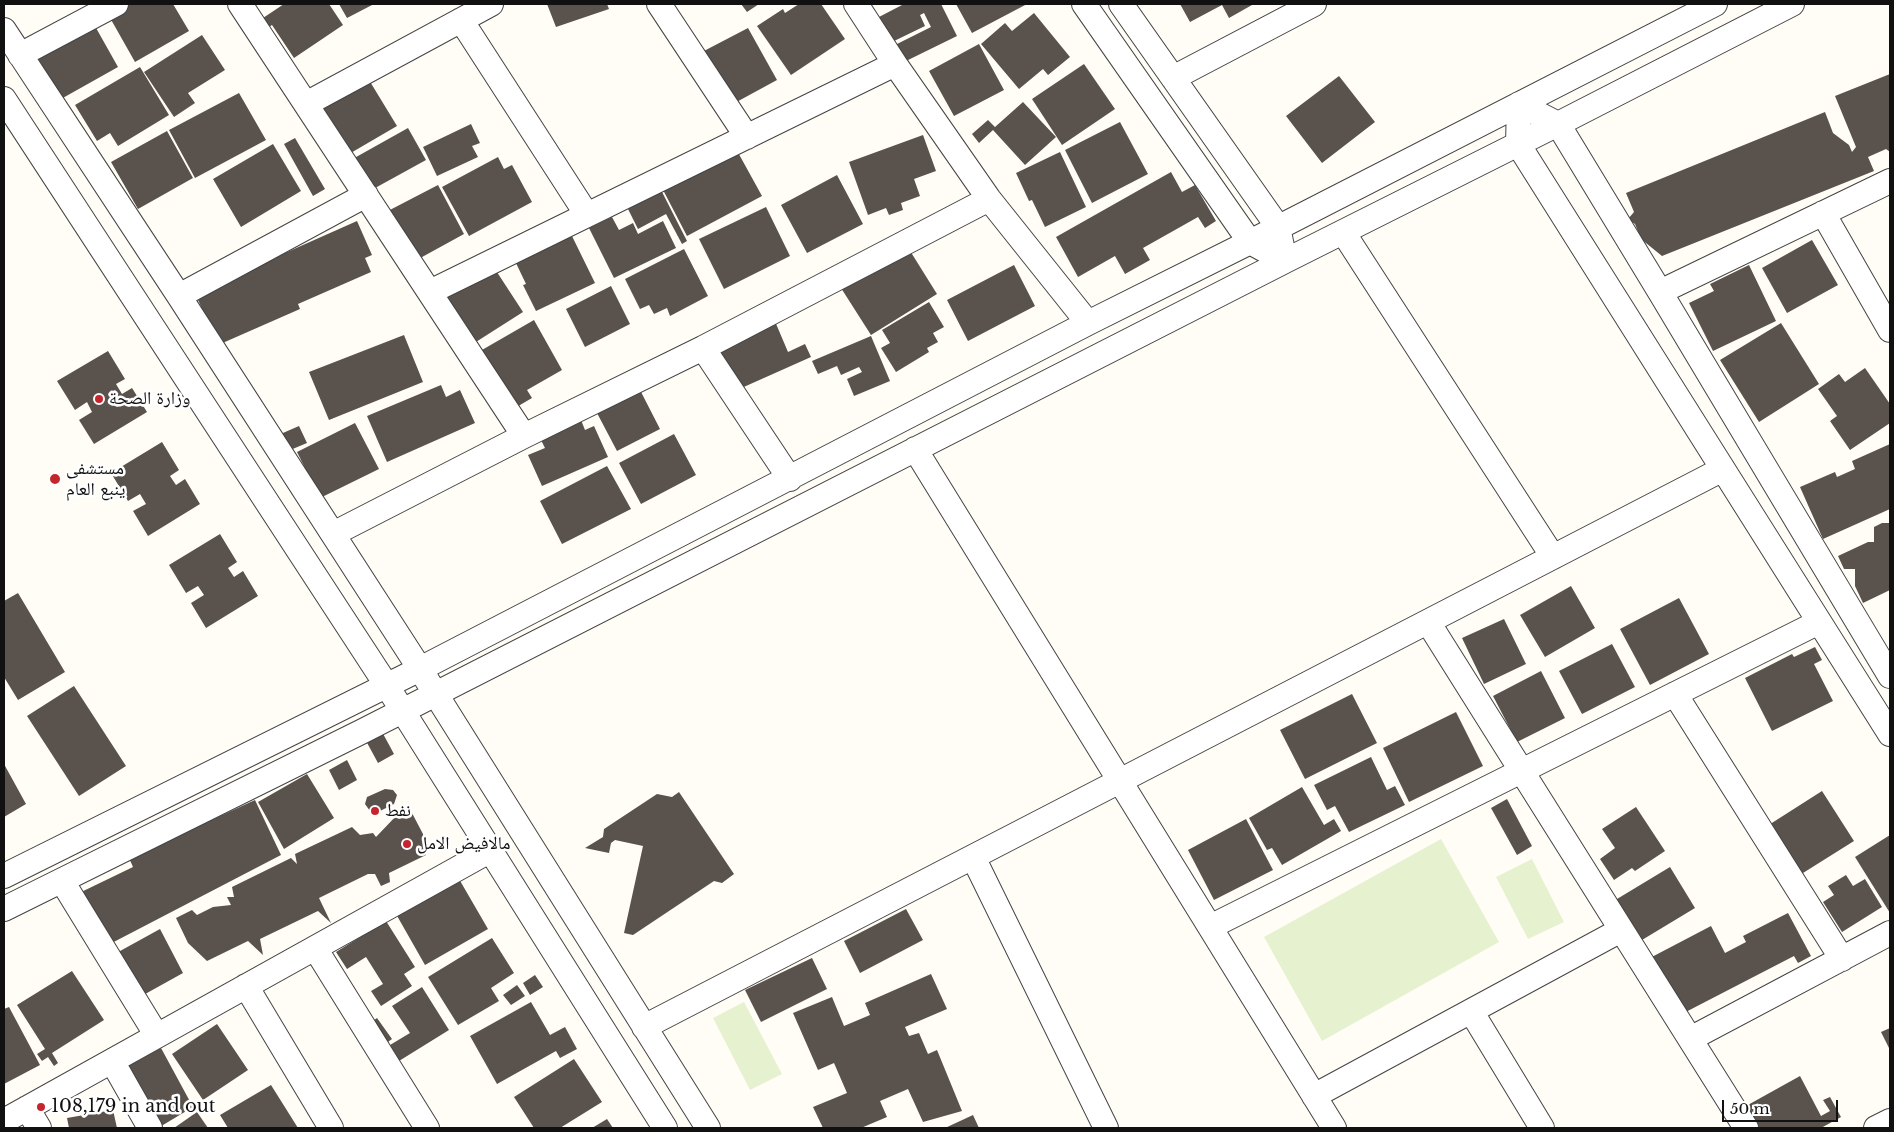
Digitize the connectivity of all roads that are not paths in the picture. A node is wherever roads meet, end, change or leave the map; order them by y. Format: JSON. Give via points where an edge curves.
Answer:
{"nodes":[{"id":1,"x":116,"y":4,"type":"edge"},
{"id":2,"x":240,"y":4,"type":"edge"},
{"id":3,"x":491,"y":4,"type":"edge"},
{"id":4,"x":660,"y":4,"type":"edge"},
{"id":5,"x":856,"y":4,"type":"edge"},
{"id":6,"x":1084,"y":4,"type":"edge"},
{"id":7,"x":1121,"y":4,"type":"edge"},
{"id":8,"x":1314,"y":4,"type":"edge"},
{"id":9,"x":1715,"y":4,"type":"edge"},
{"id":10,"x":1792,"y":4,"type":"edge"},
{"id":11,"x":1277,"y":12,"type":"edge"},
{"id":12,"x":460,"y":20,"type":"junction"},
{"id":13,"x":4,"y":30,"type":"edge"},
{"id":14,"x":20,"y":54,"type":"junction"},
{"id":15,"x":895,"y":64,"type":"junction"},
{"id":16,"x":1174,"y":78,"type":"junction"},
{"id":17,"x":4,"y":99,"type":"edge"},
{"id":18,"x":306,"y":104,"type":"junction"},
{"id":19,"x":1519,"y":104,"type":"junction"},
{"id":20,"x":1558,"y":124,"type":"junction"},
{"id":21,"x":747,"y":137,"type":"junction"},
{"id":22,"x":1518,"y":144,"type":"junction"},
{"id":23,"x":1890,"y":181,"type":"edge"},
{"id":24,"x":366,"y":195,"type":"junction"},
{"id":25,"x":989,"y":198,"type":"junction"},
{"id":26,"x":1823,"y":214,"type":"junction"},
{"id":27,"x":587,"y":215,"type":"junction"},
{"id":28,"x":1278,"y":227,"type":"junction"},
{"id":29,"x":1343,"y":232,"type":"junction"},
{"id":30,"x":1250,"y":242,"type":"junction"},
{"id":31,"x":1285,"y":262,"type":"junction"},
{"id":32,"x":430,"y":292,"type":"junction"},
{"id":33,"x":1660,"y":292,"type":"junction"},
{"id":34,"x":179,"y":296,"type":"junction"},
{"id":35,"x":1088,"y":323,"type":"junction"},
{"id":36,"x":1890,"y":330,"type":"edge"},
{"id":37,"x":703,"y":348,"type":"junction"},
{"id":38,"x":524,"y":436,"type":"junction"},
{"id":39,"x":916,"y":449,"type":"junction"},
{"id":40,"x":1723,"y":469,"type":"junction"},
{"id":41,"x":790,"y":479,"type":"junction"},
{"id":42,"x":333,"y":534,"type":"junction"},
{"id":43,"x":1553,"y":557,"type":"junction"},
{"id":44,"x":1428,"y":622,"type":"junction"},
{"id":45,"x":1819,"y":622,"type":"junction"},
{"id":46,"x":420,"y":670,"type":"junction"},
{"id":47,"x":1890,"y":676,"type":"edge"},
{"id":48,"x":387,"y":686,"type":"junction"},
{"id":49,"x":436,"y":694,"type":"junction"},
{"id":50,"x":1675,"y":694,"type":"junction"},
{"id":51,"x":403,"y":710,"type":"junction"},
{"id":52,"x":1890,"y":734,"type":"edge"},
{"id":53,"x":1522,"y":771,"type":"junction"},
{"id":54,"x":1120,"y":781,"type":"junction"},
{"id":55,"x":491,"y":850,"type":"junction"},
{"id":56,"x":973,"y":857,"type":"junction"},
{"id":57,"x":4,"y":876,"type":"edge"},
{"id":58,"x":62,"y":881,"type":"junction"},
{"id":59,"x":4,"y":909,"type":"edge"},
{"id":60,"x":1210,"y":927,"type":"junction"},
{"id":61,"x":1621,"y":930,"type":"junction"},
{"id":62,"x":1890,"y":934,"type":"edge"},
{"id":63,"x":315,"y":948,"type":"junction"},
{"id":64,"x":1842,"y":959,"type":"junction"},
{"id":65,"x":246,"y":986,"type":"junction"},
{"id":66,"x":1471,"y":1011,"type":"junction"},
{"id":67,"x":644,"y":1027,"type":"junction"},
{"id":68,"x":156,"y":1036,"type":"junction"},
{"id":69,"x":1690,"y":1039,"type":"junction"},
{"id":70,"x":112,"y":1061,"type":"junction"},
{"id":71,"x":1314,"y":1096,"type":"junction"},
{"id":72,"x":27,"y":1108,"type":"junction"},
{"id":73,"x":4,"y":1121,"type":"edge"},
{"id":74,"x":1890,"y":1121,"type":"edge"},
{"id":75,"x":39,"y":1128,"type":"edge"},
{"id":76,"x":150,"y":1128,"type":"edge"},
{"id":77,"x":331,"y":1128,"type":"edge"},
{"id":78,"x":427,"y":1128,"type":"edge"},
{"id":79,"x":665,"y":1128,"type":"edge"},
{"id":80,"x":708,"y":1128,"type":"edge"},
{"id":81,"x":1106,"y":1128,"type":"edge"},
{"id":82,"x":1334,"y":1128,"type":"edge"},
{"id":83,"x":1542,"y":1128,"type":"edge"},
{"id":84,"x":1746,"y":1128,"type":"edge"},
{"id":85,"x":1876,"y":1128,"type":"edge"}],
"edges":[{"from":1,"to":14,"type":"street"},
{"from":2,"to":18,"type":"street"},
{"from":3,"to":12,"type":"street"},
{"from":4,"to":21,"type":"street"},
{"from":5,"to":15,"type":"street"},
{"from":6,"to":30,"type":"street"},
{"from":7,"to":16,"type":"street"},
{"from":8,"to":11,"type":"street"},
{"from":9,"to":19,"type":"street"},
{"from":10,"to":20,"type":"street"},
{"from":11,"to":16,"type":"street"},
{"from":12,"to":18,"type":"street"},
{"from":12,"to":27,"type":"street"},
{"from":13,"to":14,"type":"street"},
{"from":14,"to":34,"type":"street"},
{"from":15,"to":21,"type":"street"},
{"from":15,"to":25,"type":"street"},
{"from":16,"to":28,"type":"street"},
{"from":17,"to":48,"type":"street"},
{"from":18,"to":24,"type":"street"},
{"from":19,"to":20,"type":"street"},
{"from":19,"to":22,"type":"street"},
{"from":19,"to":28,"type":"street"},
{"from":20,"to":22,"type":"street"},
{"from":20,"to":33,"type":"street"},
{"from":21,"to":27,"type":"street"},
{"from":22,"to":29,"type":"street"},
{"from":22,"to":40,"type":"street"},
{"from":23,"to":26,"type":"street"},
{"from":24,"to":32,"type":"street"},
{"from":24,"to":34,"type":"street"},
{"from":25,"to":35,"type":"street"},
{"from":25,"to":37,"type":"street"},
{"from":26,"to":33,"type":"street"},
{"from":26,"to":36,"type":"street"},
{"from":27,"to":32,"type":"street"},
{"from":28,"to":30,"type":"street"},
{"from":28,"to":31,"type":"street"},
{"from":29,"to":31,"type":"street"},
{"from":29,"to":43,"type":"street"},
{"from":30,"to":31,"type":"street"},
{"from":30,"to":35,"type":"street"},
{"from":31,"to":39,"type":"street"},
{"from":32,"to":38,"type":"street"},
{"from":33,"to":47,"type":"street"},
{"from":34,"to":42,"type":"street"},
{"from":35,"to":41,"type":"street"},
{"from":37,"to":38,"type":"street"},
{"from":37,"to":41,"type":"street"},
{"from":38,"to":42,"type":"street"},
{"from":39,"to":49,"type":"street"},
{"from":39,"to":54,"type":"street"},
{"from":40,"to":43,"type":"street"},
{"from":40,"to":45,"type":"street"},
{"from":41,"to":46,"type":"street"},
{"from":42,"to":46,"type":"street"},
{"from":43,"to":44,"type":"street"},
{"from":44,"to":53,"type":"street"},
{"from":44,"to":54,"type":"street"},
{"from":45,"to":50,"type":"street"},
{"from":45,"to":52,"type":"street"},
{"from":46,"to":48,"type":"street"},
{"from":46,"to":49,"type":"street"},
{"from":48,"to":51,"type":"street"},
{"from":48,"to":57,"type":"street"},
{"from":49,"to":51,"type":"street"},
{"from":49,"to":67,"type":"street"},
{"from":50,"to":53,"type":"street"},
{"from":50,"to":64,"type":"street"},
{"from":51,"to":55,"type":"street"},
{"from":51,"to":58,"type":"street"},
{"from":53,"to":60,"type":"street"},
{"from":53,"to":61,"type":"street"},
{"from":54,"to":56,"type":"street"},
{"from":54,"to":60,"type":"street"},
{"from":55,"to":63,"type":"street"},
{"from":55,"to":79,"type":"street"},
{"from":56,"to":67,"type":"street"},
{"from":56,"to":81,"type":"street"},
{"from":58,"to":59,"type":"street"},
{"from":58,"to":68,"type":"street"},
{"from":60,"to":71,"type":"street"},
{"from":61,"to":66,"type":"street"},
{"from":61,"to":69,"type":"street"},
{"from":62,"to":64,"type":"street"},
{"from":63,"to":65,"type":"street"},
{"from":63,"to":78,"type":"street"},
{"from":64,"to":69,"type":"street"},
{"from":65,"to":68,"type":"street"},
{"from":65,"to":77,"type":"street"},
{"from":66,"to":71,"type":"street"},
{"from":66,"to":83,"type":"street"},
{"from":67,"to":80,"type":"street"},
{"from":68,"to":70,"type":"street"},
{"from":69,"to":84,"type":"street"},
{"from":70,"to":72,"type":"street"},
{"from":70,"to":76,"type":"street"},
{"from":71,"to":82,"type":"street"},
{"from":72,"to":73,"type":"street"},
{"from":72,"to":75,"type":"street"},
{"from":74,"to":85,"type":"street"}]}
